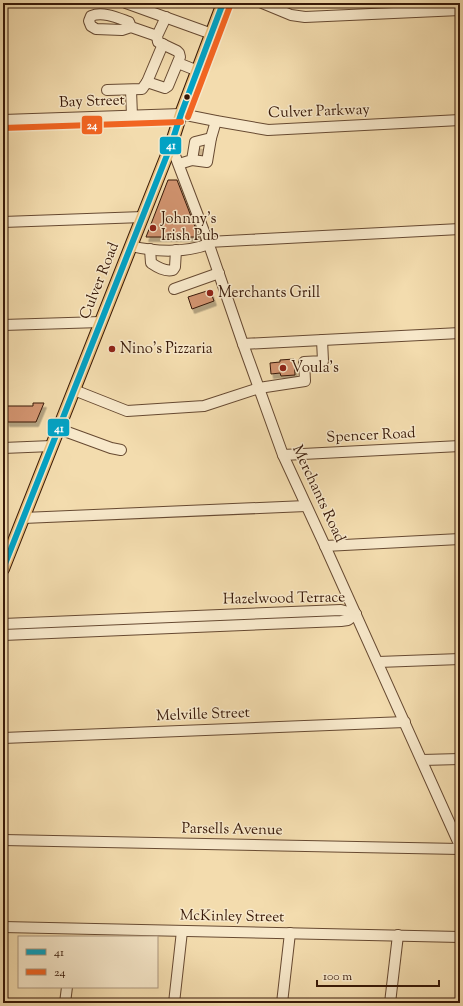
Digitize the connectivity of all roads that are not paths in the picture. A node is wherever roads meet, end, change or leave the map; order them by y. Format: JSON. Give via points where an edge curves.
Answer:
{"nodes":[{"id":1,"x":126,"y":3,"type":"edge"},
{"id":2,"x":223,"y":3,"type":"edge"},
{"id":3,"x":262,"y":3,"type":"edge"},
{"id":4,"x":460,"y":10,"type":"edge"},
{"id":5,"x":166,"y":17,"type":"junction"},
{"id":6,"x":131,"y":27,"type":"dead end"},
{"id":7,"x":212,"y":34,"type":"junction"},
{"id":8,"x":160,"y":40,"type":"junction"},
{"id":9,"x":178,"y":64,"type":"junction"},
{"id":10,"x":198,"y":71,"type":"junction"},
{"id":11,"x":147,"y":82,"type":"junction"},
{"id":12,"x":107,"y":90,"type":"dead end"},
{"id":13,"x":131,"y":90,"type":"junction"},
{"id":14,"x":182,"y":114,"type":"junction"},
{"id":15,"x":132,"y":116,"type":"junction"},
{"id":16,"x":3,"y":120,"type":"edge"},
{"id":17,"x":460,"y":120,"type":"edge"},
{"id":18,"x":216,"y":121,"type":"junction"},
{"id":19,"x":171,"y":145,"type":"junction"},
{"id":20,"x":179,"y":164,"type":"junction"},
{"id":21,"x":143,"y":217,"type":"junction"},
{"id":22,"x":3,"y":222,"type":"edge"},
{"id":23,"x":460,"y":229,"type":"edge"},
{"id":24,"x":209,"y":243,"type":"junction"},
{"id":25,"x":131,"y":246,"type":"junction"},
{"id":26,"x":150,"y":249,"type":"junction"},
{"id":27,"x":176,"y":250,"type":"junction"},
{"id":28,"x":219,"y":273,"type":"junction"},
{"id":29,"x":174,"y":289,"type":"dead end"},
{"id":30,"x":101,"y":322,"type":"junction"},
{"id":31,"x":3,"y":325,"type":"edge"},
{"id":32,"x":460,"y":333,"type":"edge"},
{"id":33,"x":322,"y":340,"type":"junction"},
{"id":34,"x":243,"y":344,"type":"junction"},
{"id":35,"x":259,"y":388,"type":"junction"},
{"id":36,"x":74,"y":390,"type":"junction"},
{"id":37,"x":59,"y":429,"type":"junction"},
{"id":38,"x":52,"y":446,"type":"junction"},
{"id":39,"x":460,"y":446,"type":"edge"},
{"id":40,"x":3,"y":448,"type":"edge"},
{"id":41,"x":121,"y":450,"type":"dead end"},
{"id":42,"x":283,"y":456,"type":"junction"},
{"id":43,"x":306,"y":506,"type":"junction"},
{"id":44,"x":23,"y":518,"type":"junction"},
{"id":45,"x":460,"y":539,"type":"edge"},
{"id":46,"x":325,"y":546,"type":"junction"},
{"id":47,"x":7,"y":551,"type":"edge"},
{"id":48,"x":3,"y":569,"type":"edge"},
{"id":49,"x":356,"y":614,"type":"junction"},
{"id":50,"x":182,"y":617,"type":"junction"},
{"id":51,"x":3,"y":624,"type":"edge"},
{"id":52,"x":182,"y":628,"type":"junction"},
{"id":53,"x":3,"y":635,"type":"edge"},
{"id":54,"x":460,"y":659,"type":"edge"},
{"id":55,"x":378,"y":662,"type":"junction"},
{"id":56,"x":405,"y":722,"type":"junction"},
{"id":57,"x":3,"y":738,"type":"edge"},
{"id":58,"x":460,"y":759,"type":"edge"},
{"id":59,"x":422,"y":760,"type":"junction"},
{"id":60,"x":3,"y":840,"type":"edge"},
{"id":61,"x":460,"y":846,"type":"edge"},
{"id":62,"x":460,"y":850,"type":"edge"},
{"id":63,"x":3,"y":927,"type":"edge"},
{"id":64,"x":182,"y":931,"type":"junction"},
{"id":65,"x":73,"y":933,"type":"edge"},
{"id":66,"x":290,"y":933,"type":"junction"},
{"id":67,"x":398,"y":935,"type":"junction"},
{"id":68,"x":460,"y":937,"type":"edge"},
{"id":69,"x":67,"y":988,"type":"edge"},
{"id":70,"x":65,"y":1003,"type":"edge"},
{"id":71,"x":174,"y":1003,"type":"edge"},
{"id":72,"x":282,"y":1003,"type":"edge"},
{"id":73,"x":390,"y":1003,"type":"edge"}],
"edges":[{"from":1,"to":5,"type":"street"},
{"from":2,"to":7,"type":"main road","name":"Culver Road"},
{"from":3,"to":4,"type":"street","via":[[291,15],[305,17]]},
{"from":5,"to":7,"type":"street"},
{"from":5,"to":8,"type":"street"},
{"from":6,"to":8,"type":"street"},
{"from":7,"to":10,"type":"main road","name":"Culver Road"},
{"from":8,"to":9,"type":"street","via":[[179,53]]},
{"from":8,"to":11,"type":"street"},
{"from":9,"to":10,"type":"street"},
{"from":9,"to":11,"type":"street","via":[[165,88]]},
{"from":10,"to":14,"type":"main road","name":"Culver Road"},
{"from":11,"to":13,"type":"street","via":[[142,89]]},
{"from":12,"to":13,"type":"street"},
{"from":13,"to":15,"type":"street"},
{"from":14,"to":15,"type":"street","name":"Bay Street"},
{"from":14,"to":18,"type":"street","name":"Culver Parkway"},
{"from":14,"to":19,"type":"main road","name":"Culver Road"},
{"from":15,"to":16,"type":"street","name":"Bay Street"},
{"from":17,"to":18,"type":"street","name":"Culver Parkway","via":[[268,130]]},
{"from":18,"to":20,"type":"street","via":[[202,151]]},
{"from":19,"to":20,"type":"street","name":"Merchants Road"},
{"from":19,"to":21,"type":"main road","name":"Culver Road"},
{"from":20,"to":24,"type":"street","name":"Merchants Road"},
{"from":21,"to":22,"type":"street"},
{"from":21,"to":25,"type":"main road","name":"Culver Road"},
{"from":23,"to":24,"type":"street"},
{"from":24,"to":27,"type":"street","via":[[196,249]]},
{"from":24,"to":28,"type":"street","name":"Merchants Road"},
{"from":25,"to":26,"type":"street"},
{"from":25,"to":30,"type":"main road","name":"Culver Road"},
{"from":26,"to":27,"type":"street"},
{"from":26,"to":27,"type":"street","via":[[150,262],[168,271],[175,267]]},
{"from":28,"to":29,"type":"street"},
{"from":28,"to":34,"type":"street","name":"Merchants Road"},
{"from":30,"to":31,"type":"street"},
{"from":30,"to":36,"type":"main road","name":"Culver Road"},
{"from":32,"to":33,"type":"street"},
{"from":33,"to":34,"type":"street"},
{"from":33,"to":35,"type":"street","via":[[323,361],[304,362],[305,381]]},
{"from":34,"to":35,"type":"street","name":"Merchants Road"},
{"from":35,"to":36,"type":"street","via":[[204,406],[128,411]]},
{"from":35,"to":42,"type":"street","name":"Merchants Road"},
{"from":36,"to":37,"type":"main road","name":"Culver Road"},
{"from":37,"to":38,"type":"main road","name":"Culver Road"},
{"from":37,"to":41,"type":"street"},
{"from":38,"to":40,"type":"street"},
{"from":38,"to":44,"type":"main road","name":"Culver Road"},
{"from":39,"to":42,"type":"street","name":"Spencer Road"},
{"from":42,"to":43,"type":"street","name":"Merchants Road"},
{"from":43,"to":44,"type":"street"},
{"from":43,"to":46,"type":"street","name":"Merchants Road"},
{"from":44,"to":47,"type":"main road","name":"Culver Road"},
{"from":45,"to":46,"type":"street"},
{"from":46,"to":49,"type":"street","name":"Merchants Road"},
{"from":47,"to":48,"type":"main road","name":"Culver Road"},
{"from":49,"to":50,"type":"street","name":"Hazelwood Terrace","via":[[340,610]]},
{"from":49,"to":52,"type":"street","name":"Hazelwood Terrace","via":[[348,620],[341,621]]},
{"from":49,"to":55,"type":"street","name":"Merchants Road"},
{"from":50,"to":51,"type":"street","name":"Hazelwood Terrace"},
{"from":50,"to":52,"type":"street"},
{"from":52,"to":53,"type":"street","name":"Hazelwood Terrace"},
{"from":54,"to":55,"type":"street"},
{"from":55,"to":56,"type":"street","name":"Merchants Road"},
{"from":56,"to":57,"type":"street","name":"Melville Street"},
{"from":56,"to":59,"type":"street","name":"Merchants Road"},
{"from":58,"to":59,"type":"street"},
{"from":59,"to":61,"type":"street","name":"Merchants Road"},
{"from":60,"to":62,"type":"street","name":"Parsells Avenue"},
{"from":63,"to":65,"type":"street","name":"McKinley Street"},
{"from":64,"to":65,"type":"street","name":"McKinley Street"},
{"from":64,"to":66,"type":"street","name":"McKinley Street"},
{"from":64,"to":71,"type":"street"},
{"from":66,"to":67,"type":"street","name":"McKinley Street"},
{"from":66,"to":72,"type":"street"},
{"from":67,"to":68,"type":"street","name":"McKinley Street"},
{"from":67,"to":73,"type":"street"},
{"from":69,"to":70,"type":"street"}]}
